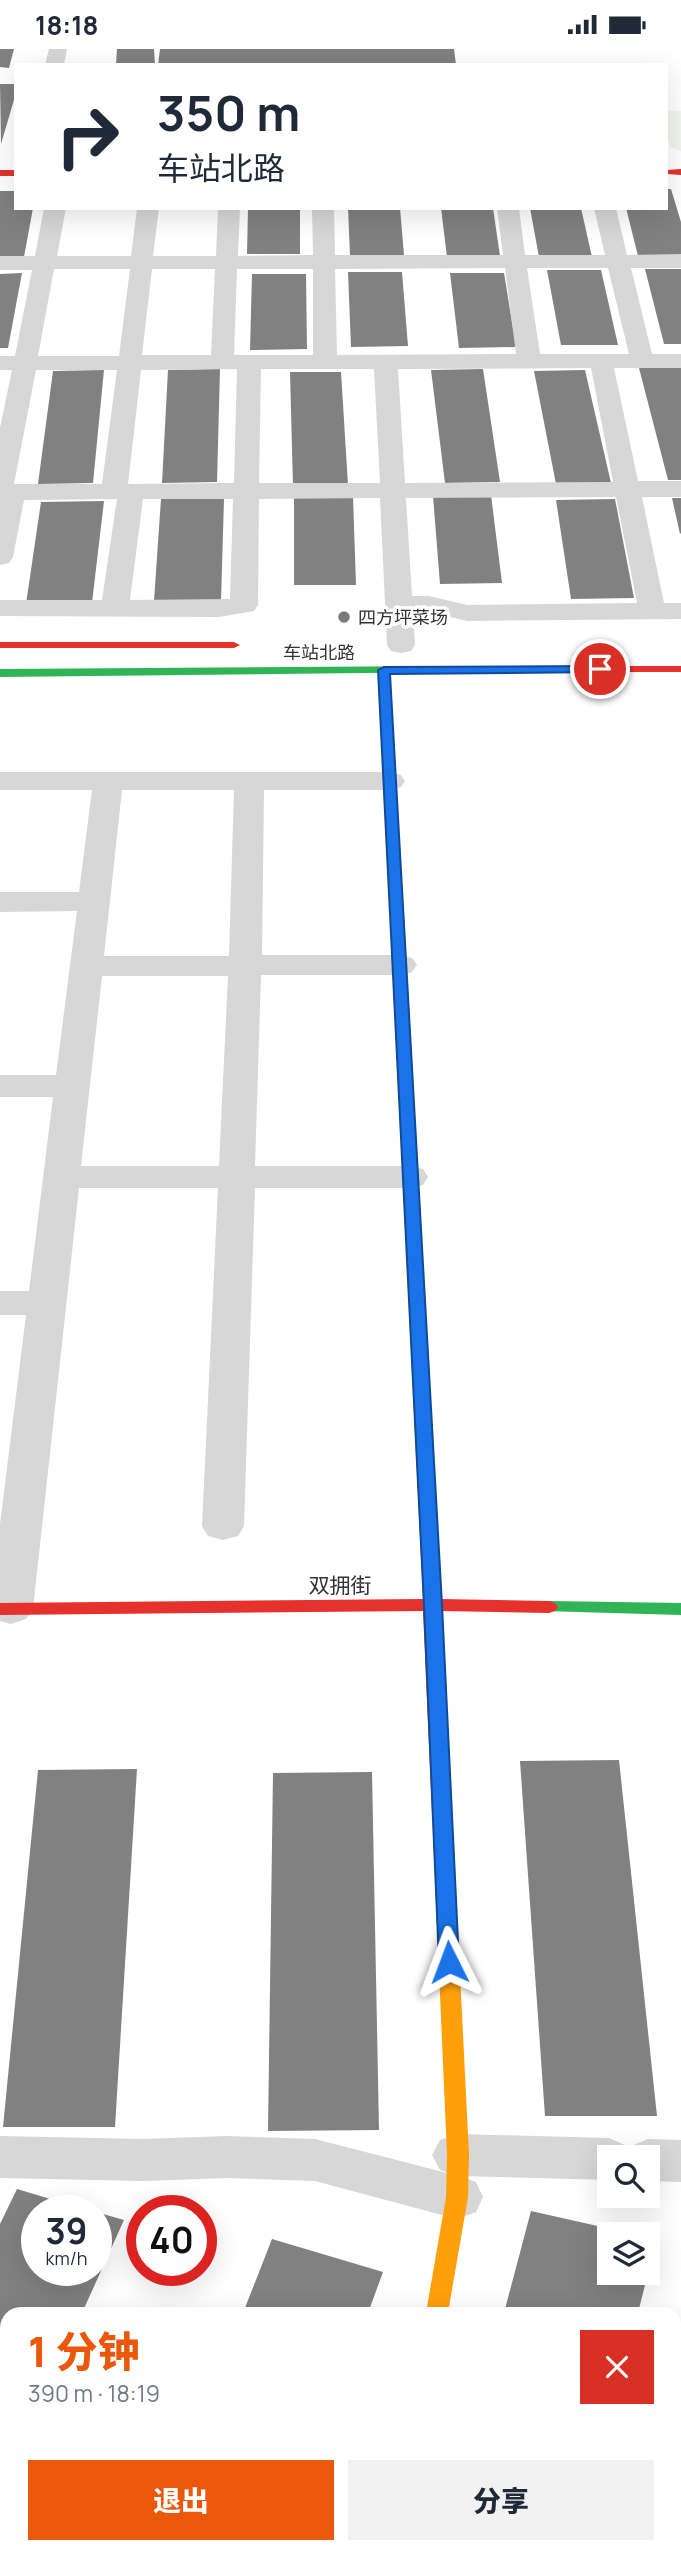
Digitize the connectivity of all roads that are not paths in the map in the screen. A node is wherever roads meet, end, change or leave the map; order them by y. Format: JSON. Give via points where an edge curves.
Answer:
{"nodes":[{"id":1,"x":55,"y":210,"type":"edge"},
{"id":2,"x":148,"y":210,"type":"edge"},
{"id":3,"x":229,"y":210,"type":"edge"},
{"id":4,"x":323,"y":210,"type":"edge"},
{"id":5,"x":508,"y":210,"type":"edge"},
{"id":6,"x":605,"y":210,"type":"edge"},
{"id":7,"x":681,"y":261,"type":"edge"},
{"id":8,"x":515,"y":262,"type":"junction"},
{"id":9,"x":618,"y":262,"type":"junction"},
{"id":10,"x":0,"y":263,"type":"edge"},
{"id":11,"x":44,"y":263,"type":"junction"},
{"id":12,"x":141,"y":263,"type":"junction"},
{"id":13,"x":226,"y":263,"type":"junction"},
{"id":14,"x":324,"y":263,"type":"junction"},
{"id":15,"x":601,"y":361,"type":"junction"},
{"id":16,"x":642,"y":361,"type":"junction"},
{"id":17,"x":681,"y":361,"type":"edge"},
{"id":18,"x":129,"y":362,"type":"junction"},
{"id":19,"x":222,"y":362,"type":"junction"},
{"id":20,"x":249,"y":362,"type":"junction"},
{"id":21,"x":325,"y":362,"type":"junction"},
{"id":22,"x":386,"y":362,"type":"junction"},
{"id":23,"x":529,"y":362,"type":"junction"},
{"id":24,"x":0,"y":363,"type":"edge"},
{"id":25,"x":24,"y":363,"type":"junction"},
{"id":26,"x":627,"y":489,"type":"junction"},
{"id":27,"x":681,"y":489,"type":"edge"},
{"id":28,"x":248,"y":491,"type":"junction"},
{"id":29,"x":393,"y":491,"type":"junction"},
{"id":30,"x":4,"y":492,"type":"edge"},
{"id":31,"x":122,"y":492,"type":"junction"},
{"id":32,"x":0,"y":557,"type":"edge"},
{"id":33,"x":398,"y":604,"type":"junction"},
{"id":34,"x":0,"y":608,"type":"edge"},
{"id":35,"x":115,"y":608,"type":"junction"},
{"id":36,"x":652,"y":611,"type":"junction"},
{"id":37,"x":681,"y":611,"type":"edge"},
{"id":38,"x":0,"y":645,"type":"edge"},
{"id":39,"x":249,"y":645,"type":"dead end"},
{"id":40,"x":401,"y":645,"type":"dead end"},
{"id":41,"x":681,"y":669,"type":"edge"},
{"id":42,"x":384,"y":670,"type":"junction"},
{"id":43,"x":0,"y":673,"type":"edge"},
{"id":44,"x":0,"y":781,"type":"edge"},
{"id":45,"x":108,"y":781,"type":"junction"},
{"id":46,"x":249,"y":781,"type":"junction"},
{"id":47,"x":390,"y":781,"type":"junction"},
{"id":48,"x":94,"y":901,"type":"junction"},
{"id":49,"x":0,"y":902,"type":"edge"},
{"id":50,"x":245,"y":965,"type":"junction"},
{"id":51,"x":400,"y":965,"type":"junction"},
{"id":52,"x":86,"y":966,"type":"junction"},
{"id":53,"x":0,"y":1086,"type":"edge"},
{"id":54,"x":73,"y":1086,"type":"junction"},
{"id":55,"x":62,"y":1177,"type":"junction"},
{"id":56,"x":237,"y":1177,"type":"junction"},
{"id":57,"x":411,"y":1177,"type":"junction"},
{"id":58,"x":0,"y":1303,"type":"edge"},
{"id":59,"x":47,"y":1303,"type":"junction"},
{"id":60,"x":223,"y":1526,"type":"dead end"},
{"id":61,"x":433,"y":1605,"type":"junction"},
{"id":62,"x":6,"y":1609,"type":"edge"},
{"id":63,"x":681,"y":1609,"type":"edge"},
{"id":64,"x":0,"y":2157,"type":"edge"},
{"id":65,"x":597,"y":2160,"type":"edge"},
{"id":66,"x":660,"y":2160,"type":"edge"},
{"id":67,"x":681,"y":2161,"type":"edge"},
{"id":68,"x":458,"y":2176,"type":"junction"},
{"id":69,"x":438,"y":2307,"type":"edge"}],
"edges":[{"from":1,"to":11,"type":"street"},
{"from":2,"to":12,"type":"street"},
{"from":3,"to":13,"type":"street"},
{"from":4,"to":14,"type":"street"},
{"from":5,"to":8,"type":"street"},
{"from":6,"to":9,"type":"street"},
{"from":7,"to":9,"type":"street"},
{"from":8,"to":9,"type":"street"},
{"from":8,"to":14,"type":"street"},
{"from":8,"to":23,"type":"street"},
{"from":9,"to":16,"type":"street"},
{"from":10,"to":11,"type":"street"},
{"from":11,"to":12,"type":"street"},
{"from":11,"to":25,"type":"street"},
{"from":12,"to":13,"type":"street"},
{"from":12,"to":18,"type":"street"},
{"from":13,"to":14,"type":"street"},
{"from":13,"to":19,"type":"street"},
{"from":14,"to":21,"type":"street"},
{"from":15,"to":16,"type":"street"},
{"from":15,"to":23,"type":"street"},
{"from":15,"to":26,"type":"street"},
{"from":16,"to":17,"type":"street"},
{"from":18,"to":19,"type":"street"},
{"from":18,"to":25,"type":"street"},
{"from":18,"to":31,"type":"street"},
{"from":19,"to":20,"type":"street"},
{"from":20,"to":21,"type":"street"},
{"from":20,"to":28,"type":"street"},
{"from":21,"to":22,"type":"street"},
{"from":22,"to":23,"type":"street"},
{"from":22,"to":29,"type":"street"},
{"from":24,"to":25,"type":"street"},
{"from":25,"to":30,"type":"street"},
{"from":26,"to":27,"type":"street"},
{"from":26,"to":29,"type":"street"},
{"from":26,"to":36,"type":"street"},
{"from":28,"to":29,"type":"street"},
{"from":28,"to":31,"type":"street"},
{"from":28,"to":35,"type":"street","via":[[244,605]]},
{"from":29,"to":33,"type":"street"},
{"from":30,"to":31,"type":"street"},
{"from":30,"to":32,"type":"street"},
{"from":31,"to":35,"type":"street"},
{"from":33,"to":36,"type":"street","via":[[429,604],[467,613]]},
{"from":33,"to":40,"type":"street"},
{"from":34,"to":35,"type":"street"},
{"from":36,"to":37,"type":"street"},
{"from":38,"to":39,"type":"street"},
{"from":41,"to":42,"type":"street","name":"车站北路"},
{"from":42,"to":43,"type":"street","name":"车站北路"},
{"from":42,"to":47,"type":"street"},
{"from":44,"to":45,"type":"street"},
{"from":45,"to":46,"type":"street"},
{"from":45,"to":48,"type":"street"},
{"from":46,"to":47,"type":"street"},
{"from":46,"to":50,"type":"street"},
{"from":47,"to":51,"type":"street"},
{"from":48,"to":49,"type":"street"},
{"from":48,"to":52,"type":"street"},
{"from":50,"to":51,"type":"street"},
{"from":50,"to":52,"type":"street"},
{"from":50,"to":56,"type":"street"},
{"from":51,"to":57,"type":"street"},
{"from":52,"to":54,"type":"street"},
{"from":53,"to":54,"type":"street"},
{"from":54,"to":55,"type":"street"},
{"from":55,"to":56,"type":"street"},
{"from":55,"to":59,"type":"street"},
{"from":56,"to":57,"type":"street"},
{"from":56,"to":60,"type":"street"},
{"from":57,"to":61,"type":"street"},
{"from":58,"to":59,"type":"street"},
{"from":59,"to":62,"type":"street"},
{"from":61,"to":62,"type":"street","name":"双拥街"},
{"from":61,"to":63,"type":"street","name":"双拥街"},
{"from":61,"to":68,"type":"street"},
{"from":64,"to":68,"type":"street","via":[[315,2160]]},
{"from":65,"to":68,"type":"street"},
{"from":66,"to":67,"type":"street"},
{"from":68,"to":69,"type":"street"}]}
